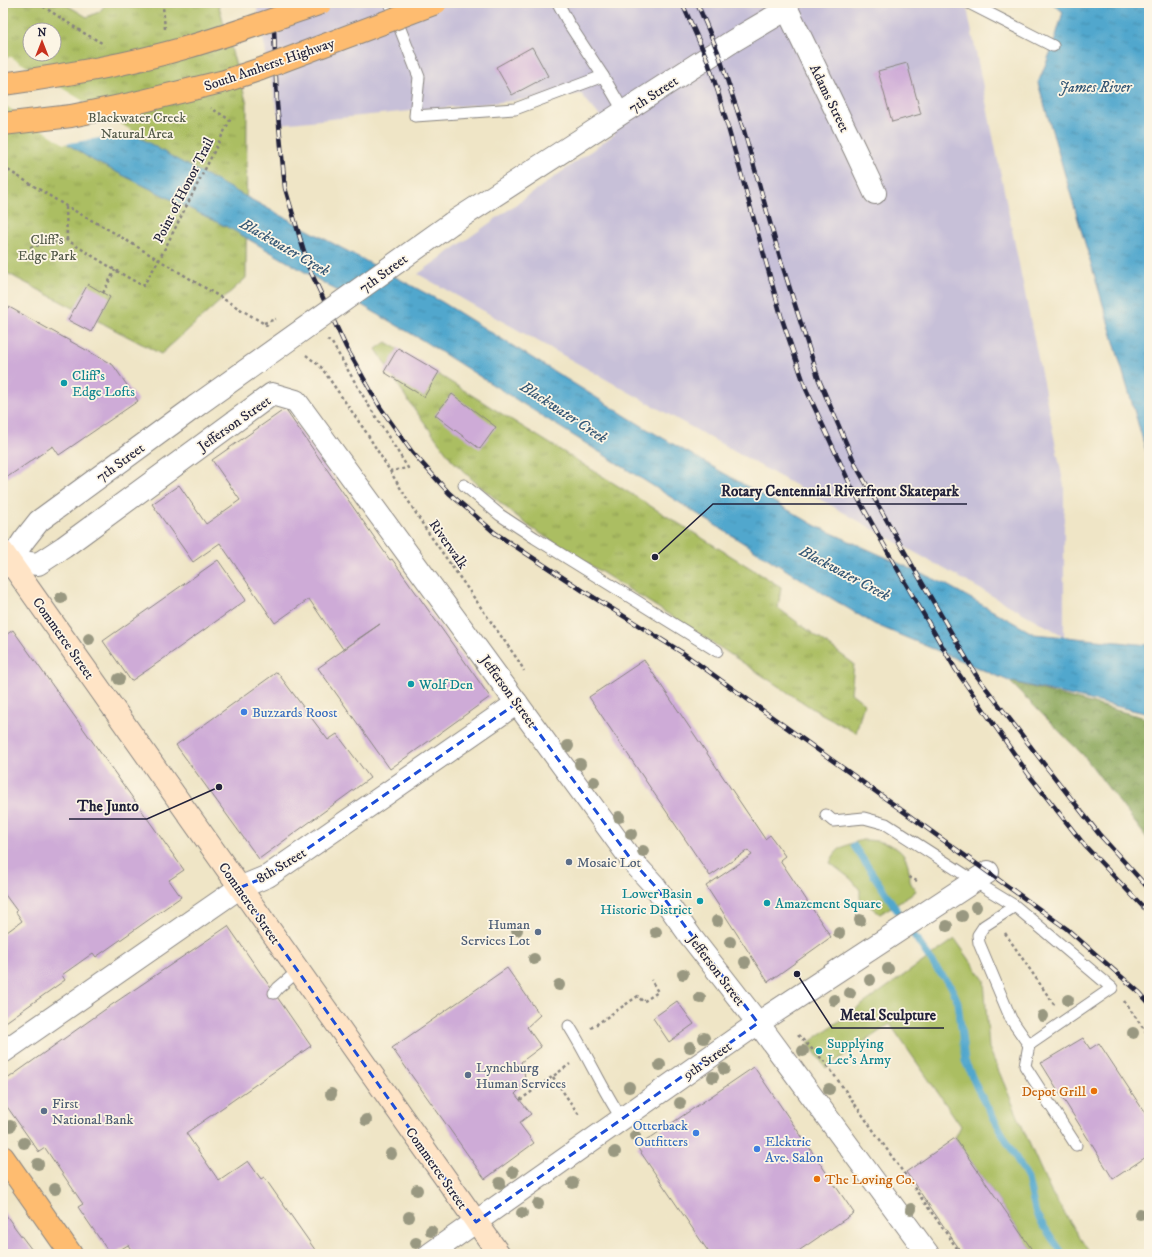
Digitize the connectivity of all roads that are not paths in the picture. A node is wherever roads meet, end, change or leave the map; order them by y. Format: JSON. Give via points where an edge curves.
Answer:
{"nodes":[{"id":1,"x":321,"y":3,"type":"edge"},
{"id":2,"x":390,"y":3,"type":"edge"},
{"id":3,"x":436,"y":3,"type":"edge"},
{"id":4,"x":558,"y":3,"type":"edge"},
{"id":5,"x":969,"y":3,"type":"edge"},
{"id":6,"x":788,"y":6,"type":"edge"},
{"id":7,"x":1053,"y":46,"type":"dead end"},
{"id":8,"x":603,"y":76,"type":"junction"},
{"id":9,"x":3,"y":84,"type":"edge"},
{"id":10,"x":624,"y":112,"type":"junction"},
{"id":11,"x":3,"y":124,"type":"edge"},
{"id":12,"x":875,"y":193,"type":"dead end"},
{"id":13,"x":464,"y":485,"type":"dead end"},
{"id":14,"x":5,"y":560,"type":"edge"},
{"id":15,"x":717,"y":651,"type":"dead end"},
{"id":16,"x":517,"y":703,"type":"junction"},
{"id":17,"x":826,"y":815,"type":"dead end"},
{"id":18,"x":982,"y":876,"type":"junction"},
{"id":19,"x":239,"y":888,"type":"junction"},
{"id":20,"x":1015,"y":906,"type":"junction"},
{"id":21,"x":298,"y":971,"type":"junction"},
{"id":22,"x":274,"y":993,"type":"dead end"},
{"id":23,"x":758,"y":1023,"type":"junction"},
{"id":24,"x":571,"y":1030,"type":"road end"},
{"id":25,"x":1029,"y":1046,"type":"junction"},
{"id":26,"x":3,"y":1052,"type":"edge"},
{"id":27,"x":622,"y":1119,"type":"junction"},
{"id":28,"x":1076,"y":1145,"type":"dead end"},
{"id":29,"x":3,"y":1157,"type":"edge"},
{"id":30,"x":476,"y":1222,"type":"junction"},
{"id":31,"x":71,"y":1254,"type":"edge"},
{"id":32,"x":430,"y":1254,"type":"edge"},
{"id":33,"x":499,"y":1254,"type":"edge"},
{"id":34,"x":928,"y":1254,"type":"edge"}],
"edges":[{"from":1,"to":9,"type":"main road","bridge":true,"via":[[187,47],[118,65]]},
{"from":2,"to":8,"type":"lane","via":[[419,77],[415,116],[515,109]]},
{"from":3,"to":11,"type":"main road","name":"South Amherst Highway","bridge":true,"via":[[225,81],[71,116]]},
{"from":4,"to":8,"type":"lane"},
{"from":5,"to":7,"type":"lane"},
{"from":6,"to":10,"type":"street","name":"7th Street"},
{"from":6,"to":12,"type":"street","name":"Adams Street"},
{"from":8,"to":10,"type":"lane"},
{"from":10,"to":14,"type":"street","name":"7th Street","bridge":true,"via":[[452,223],[196,406],[39,521]]},
{"from":13,"to":15,"type":"lane","via":[[500,515],[535,538]]},
{"from":14,"to":16,"type":"street","name":"Jefferson Street","via":[[38,564],[272,394],[296,401]]},
{"from":14,"to":19,"type":"street","name":"Commerce Street"},
{"from":16,"to":19,"type":"street","name":"8th Street","via":[[268,876]]},
{"from":16,"to":23,"type":"street","name":"Jefferson Street","via":[[634,862]]},
{"from":17,"to":18,"type":"lane","via":[[833,821],[864,818],[886,824]]},
{"from":18,"to":20,"type":"lane"},
{"from":18,"to":23,"type":"street","name":"9th Street"},
{"from":19,"to":21,"type":"street","name":"Commerce Street"},
{"from":19,"to":26,"type":"street","name":"8th Street"},
{"from":20,"to":25,"type":"lane","via":[[984,926],[978,939],[1011,1019]]},
{"from":20,"to":25,"type":"lane","via":[[1112,988]]},
{"from":21,"to":22,"type":"lane"},
{"from":21,"to":30,"type":"street","name":"Commerce Street"},
{"from":23,"to":27,"type":"street","name":"9th Street"},
{"from":23,"to":34,"type":"street","name":"Jefferson Street"},
{"from":24,"to":27,"type":"lane"},
{"from":25,"to":28,"type":"lane","via":[[1025,1066]]},
{"from":27,"to":30,"type":"street","name":"9th Street"},
{"from":29,"to":31,"type":"main road"},
{"from":30,"to":32,"type":"street","name":"9th Street"},
{"from":30,"to":33,"type":"street","name":"Commerce Street"}]}
